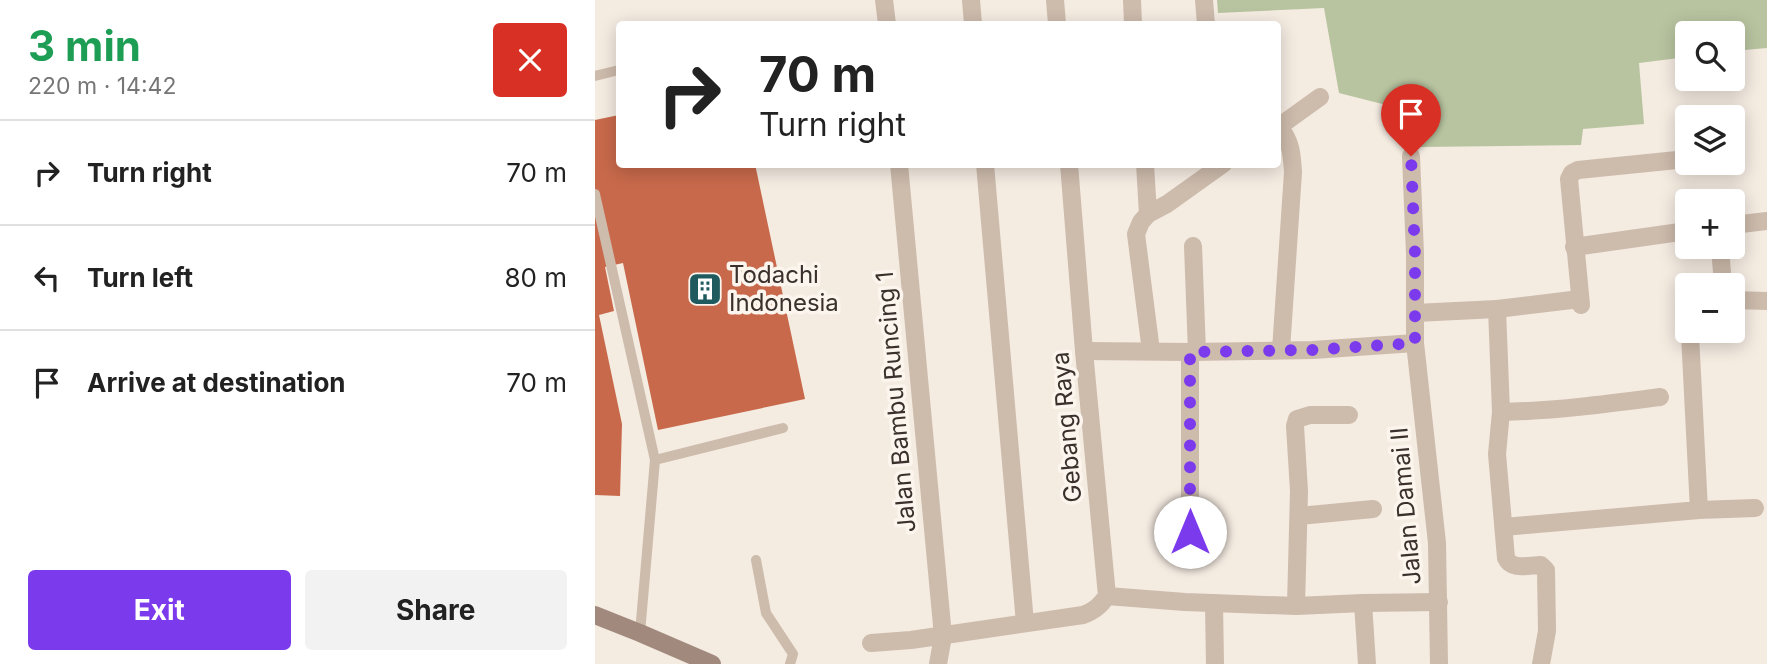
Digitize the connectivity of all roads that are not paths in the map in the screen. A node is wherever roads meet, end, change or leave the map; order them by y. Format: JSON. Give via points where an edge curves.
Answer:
{"nodes":[{"id":1,"x":884,"y":0,"type":"edge"},
{"id":2,"x":971,"y":0,"type":"edge"},
{"id":3,"x":1055,"y":0,"type":"edge"},
{"id":4,"x":1132,"y":0,"type":"edge"},
{"id":5,"x":1204,"y":0,"type":"edge"},
{"id":6,"x":887,"y":21,"type":"edge"},
{"id":7,"x":973,"y":21,"type":"edge"},
{"id":8,"x":1057,"y":21,"type":"edge"},
{"id":9,"x":1133,"y":21,"type":"edge"},
{"id":10,"x":1206,"y":21,"type":"edge"},
{"id":11,"x":616,"y":72,"type":"edge"},
{"id":12,"x":595,"y":76,"type":"edge"},
{"id":13,"x":1320,"y":97,"type":"dead end"},
{"id":14,"x":1281,"y":125,"type":"edge"},
{"id":15,"x":1281,"y":130,"type":"edge"},
{"id":16,"x":1411,"y":156,"type":"dead end"},
{"id":17,"x":1675,"y":160,"type":"edge"},
{"id":18,"x":899,"y":168,"type":"edge"},
{"id":19,"x":985,"y":168,"type":"edge"},
{"id":20,"x":1069,"y":168,"type":"edge"},
{"id":21,"x":1145,"y":168,"type":"edge"},
{"id":22,"x":1218,"y":168,"type":"edge"},
{"id":23,"x":595,"y":194,"type":"edge"},
{"id":24,"x":1148,"y":214,"type":"junction"},
{"id":25,"x":1767,"y":221,"type":"edge"},
{"id":26,"x":1745,"y":224,"type":"edge"},
{"id":27,"x":1675,"y":233,"type":"edge"},
{"id":28,"x":1193,"y":246,"type":"dead end"},
{"id":29,"x":1574,"y":247,"type":"junction"},
{"id":30,"x":1745,"y":300,"type":"edge"},
{"id":31,"x":1767,"y":301,"type":"edge"},
{"id":32,"x":1497,"y":309,"type":"junction"},
{"id":33,"x":1415,"y":313,"type":"junction"},
{"id":34,"x":1415,"y":343,"type":"junction"},
{"id":35,"x":1690,"y":343,"type":"edge"},
{"id":36,"x":1280,"y":350,"type":"junction"},
{"id":37,"x":1084,"y":351,"type":"junction"},
{"id":38,"x":1151,"y":351,"type":"junction"},
{"id":39,"x":1193,"y":352,"type":"junction"},
{"id":40,"x":1660,"y":397,"type":"dead end"},
{"id":41,"x":1501,"y":412,"type":"junction"},
{"id":42,"x":1349,"y":415,"type":"dead end"},
{"id":43,"x":783,"y":428,"type":"dead end"},
{"id":44,"x":655,"y":460,"type":"junction"},
{"id":45,"x":1755,"y":508,"type":"dead end"},
{"id":46,"x":1373,"y":509,"type":"dead end"},
{"id":47,"x":1699,"y":510,"type":"junction"},
{"id":48,"x":1299,"y":516,"type":"junction"},
{"id":49,"x":1504,"y":527,"type":"junction"},
{"id":50,"x":1190,"y":532,"type":"dead end"},
{"id":51,"x":757,"y":560,"type":"dead end"},
{"id":52,"x":1107,"y":596,"type":"junction"},
{"id":53,"x":1439,"y":602,"type":"junction"},
{"id":54,"x":1214,"y":603,"type":"junction"},
{"id":55,"x":1363,"y":603,"type":"junction"},
{"id":56,"x":1296,"y":606,"type":"junction"},
{"id":57,"x":595,"y":615,"type":"edge"},
{"id":58,"x":1025,"y":624,"type":"junction"},
{"id":59,"x":641,"y":633,"type":"junction"},
{"id":60,"x":943,"y":636,"type":"junction"},
{"id":61,"x":871,"y":643,"type":"dead end"},
{"id":62,"x":712,"y":664,"type":"edge"},
{"id":63,"x":790,"y":664,"type":"edge"},
{"id":64,"x":938,"y":664,"type":"edge"},
{"id":65,"x":1215,"y":664,"type":"edge"},
{"id":66,"x":1367,"y":664,"type":"edge"},
{"id":67,"x":1439,"y":664,"type":"edge"},
{"id":68,"x":1541,"y":664,"type":"edge"}],
"edges":[{"from":1,"to":6,"type":"street"},
{"from":2,"to":7,"type":"street"},
{"from":3,"to":8,"type":"street"},
{"from":4,"to":9,"type":"street"},
{"from":5,"to":10,"type":"street"},
{"from":11,"to":12,"type":"lane"},
{"from":13,"to":14,"type":"street"},
{"from":15,"to":36,"type":"street","via":[[1291,149],[1293,172]]},
{"from":16,"to":33,"type":"street","name":"Jalan Damai II"},
{"from":17,"to":29,"type":"street","via":[[1572,173]]},
{"from":18,"to":60,"type":"street","name":"Jalan Bambu Runcing 1"},
{"from":19,"to":58,"type":"street"},
{"from":20,"to":37,"type":"street","name":"Gebang Raya"},
{"from":21,"to":24,"type":"street"},
{"from":22,"to":24,"type":"street"},
{"from":23,"to":44,"type":"lane"},
{"from":24,"to":38,"type":"street","via":[[1136,234]]},
{"from":25,"to":26,"type":"street"},
{"from":27,"to":29,"type":"street"},
{"from":28,"to":39,"type":"street"},
{"from":29,"to":32,"type":"street","via":[[1580,302]]},
{"from":30,"to":31,"type":"street"},
{"from":32,"to":33,"type":"street"},
{"from":32,"to":41,"type":"street"},
{"from":33,"to":34,"type":"street","name":"Jalan Damai II"},
{"from":34,"to":36,"type":"street"},
{"from":34,"to":53,"type":"street","name":"Jalan Damai II","via":[[1437,542]]},
{"from":35,"to":47,"type":"street"},
{"from":36,"to":39,"type":"street"},
{"from":37,"to":38,"type":"street"},
{"from":37,"to":52,"type":"street","name":"Gebang Raya"},
{"from":38,"to":39,"type":"street"},
{"from":39,"to":50,"type":"street"},
{"from":40,"to":41,"type":"street"},
{"from":41,"to":49,"type":"street","via":[[1497,454]]},
{"from":42,"to":48,"type":"street","via":[[1297,419]]},
{"from":43,"to":44,"type":"lane"},
{"from":44,"to":59,"type":"lane"},
{"from":45,"to":47,"type":"street"},
{"from":46,"to":48,"type":"street"},
{"from":47,"to":49,"type":"street"},
{"from":48,"to":56,"type":"street"},
{"from":49,"to":68,"type":"street","via":[[1509,563],[1541,565],[1546,570],[1548,631]]},
{"from":51,"to":63,"type":"lane","via":[[767,613],[793,654]]},
{"from":52,"to":54,"type":"street"},
{"from":52,"to":58,"type":"street","via":[[1083,615]]},
{"from":53,"to":55,"type":"street"},
{"from":53,"to":67,"type":"street","name":"Jalan Damai II"},
{"from":54,"to":56,"type":"street"},
{"from":54,"to":65,"type":"street"},
{"from":55,"to":56,"type":"street"},
{"from":55,"to":66,"type":"street"},
{"from":57,"to":59,"type":"main road"},
{"from":58,"to":60,"type":"street"},
{"from":59,"to":62,"type":"main road"},
{"from":60,"to":61,"type":"street"},
{"from":60,"to":64,"type":"street"}]}
